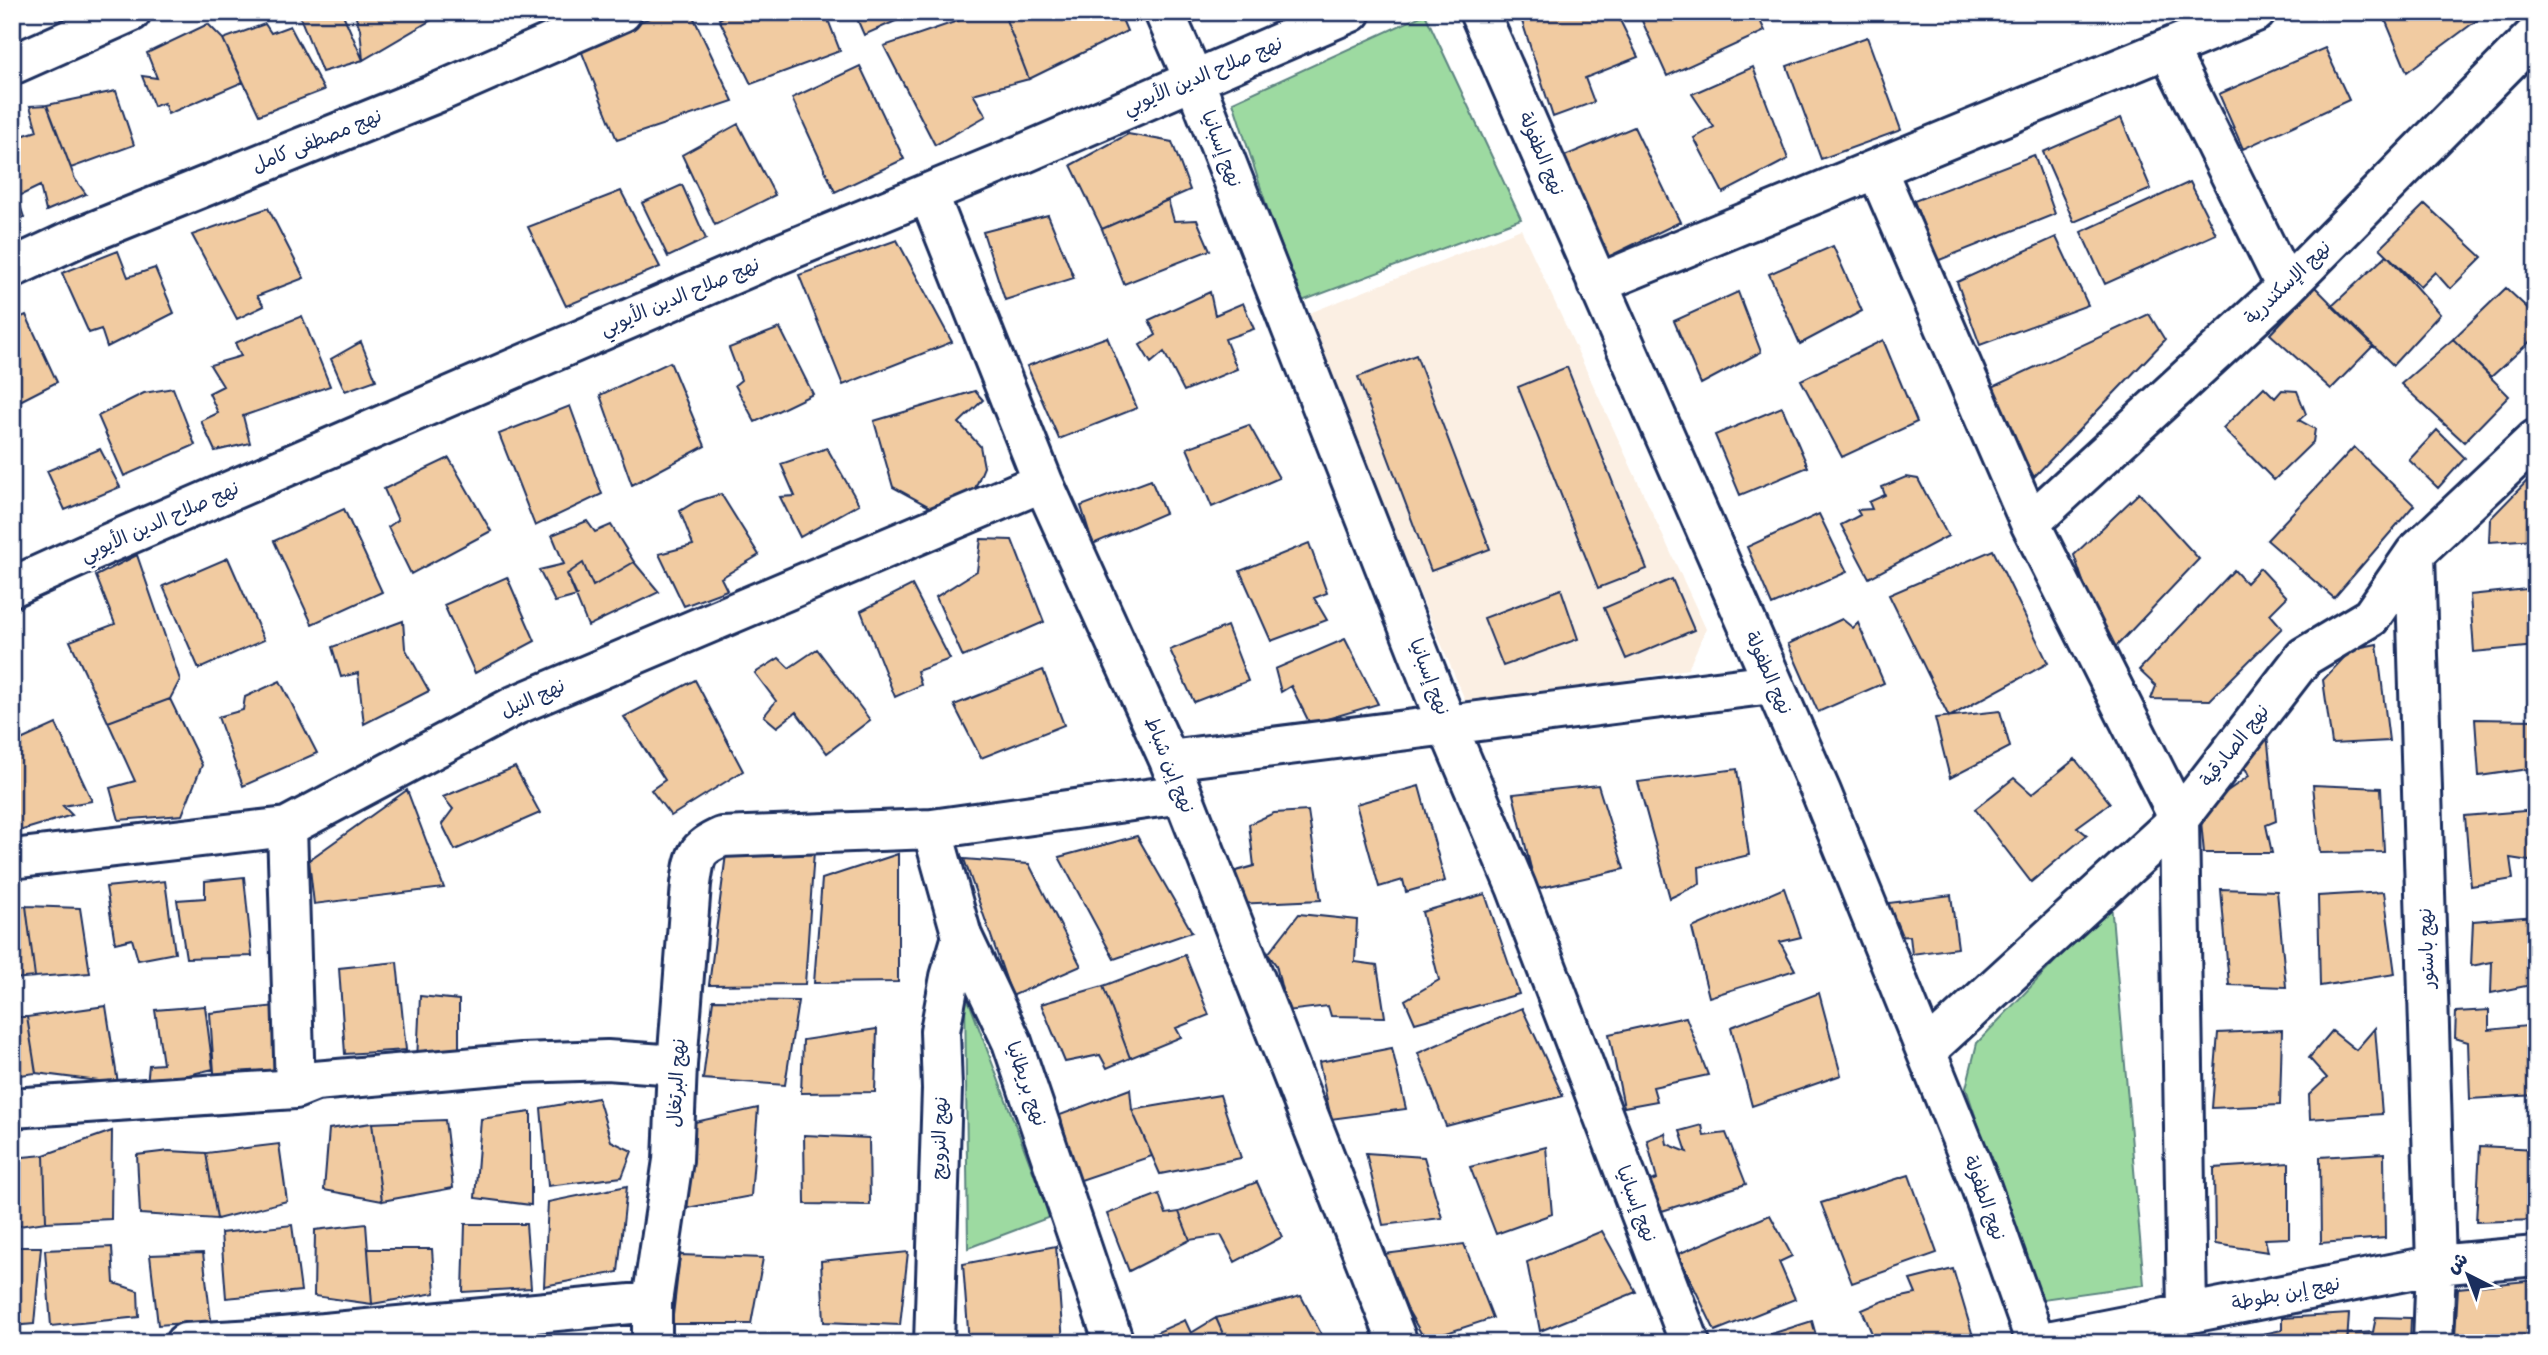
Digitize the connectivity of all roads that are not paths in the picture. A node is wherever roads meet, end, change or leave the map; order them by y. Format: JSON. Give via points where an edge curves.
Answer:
{"nodes":[{"id":1,"x":131,"y":12,"type":"edge"},
{"id":2,"x":622,"y":12,"type":"edge"},
{"id":3,"x":1164,"y":12,"type":"edge"},
{"id":4,"x":1351,"y":12,"type":"edge"},
{"id":5,"x":1479,"y":12,"type":"edge"},
{"id":6,"x":2256,"y":12,"type":"edge"},
{"id":7,"x":2536,"y":34,"type":"edge"},
{"id":8,"x":2168,"y":49,"type":"junction"},
{"id":9,"x":12,"y":65,"type":"edge"},
{"id":10,"x":1194,"y":80,"type":"junction"},
{"id":11,"x":1877,"y":170,"type":"junction"},
{"id":12,"x":928,"y":193,"type":"junction"},
{"id":13,"x":12,"y":268,"type":"edge"},
{"id":14,"x":1597,"y":284,"type":"junction"},
{"id":15,"x":2286,"y":287,"type":"junction"},
{"id":16,"x":2536,"y":439,"type":"edge"},
{"id":17,"x":1043,"y":482,"type":"junction"},
{"id":18,"x":2030,"y":523,"type":"junction"},
{"id":19,"x":2415,"y":553,"type":"junction"},
{"id":20,"x":12,"y":587,"type":"edge"},
{"id":21,"x":1772,"y":684,"type":"junction"},
{"id":22,"x":1447,"y":725,"type":"junction"},
{"id":23,"x":1175,"y":777,"type":"junction"},
{"id":24,"x":2179,"y":819,"type":"junction"},
{"id":25,"x":287,"y":827,"type":"junction"},
{"id":26,"x":932,"y":829,"type":"junction"},
{"id":27,"x":12,"y":859,"type":"edge"},
{"id":28,"x":962,"y":936,"type":"junction"},
{"id":29,"x":1927,"y":1050,"type":"junction"},
{"id":30,"x":677,"y":1065,"type":"junction"},
{"id":31,"x":296,"y":1089,"type":"junction"},
{"id":32,"x":12,"y":1108,"type":"edge"},
{"id":33,"x":2536,"y":1256,"type":"edge"},
{"id":34,"x":2436,"y":1265,"type":"junction"},
{"id":35,"x":652,"y":1302,"type":"junction"},
{"id":36,"x":2187,"y":1313,"type":"junction"},
{"id":37,"x":185,"y":1343,"type":"edge"},
{"id":38,"x":652,"y":1343,"type":"edge"},
{"id":39,"x":934,"y":1343,"type":"edge"},
{"id":40,"x":1114,"y":1343,"type":"edge"},
{"id":41,"x":1398,"y":1343,"type":"edge"},
{"id":42,"x":1690,"y":1343,"type":"edge"},
{"id":43,"x":2037,"y":1343,"type":"edge"},
{"id":44,"x":2433,"y":1343,"type":"edge"}],
"edges":[{"from":1,"to":9,"type":"street"},
{"from":2,"to":13,"type":"street","name":"نهج مصطفى كامل"},
{"from":3,"to":10,"type":"street","name":"نهج إسبانيا"},
{"from":4,"to":10,"type":"street","name":"نهج صلاح الدين الأيوبي"},
{"from":5,"to":14,"type":"street","name":"نهج الطفولة"},
{"from":6,"to":8,"type":"street"},
{"from":7,"to":15,"type":"street","name":"نهج الإسكندرية"},
{"from":8,"to":11,"type":"street"},
{"from":8,"to":15,"type":"street"},
{"from":10,"to":12,"type":"street","name":"نهج صلاح الدين الأيوبي"},
{"from":10,"to":22,"type":"street","name":"نهج إسبانيا"},
{"from":11,"to":14,"type":"street"},
{"from":11,"to":18,"type":"street"},
{"from":12,"to":17,"type":"street","name":"نهج إبن شباط"},
{"from":12,"to":20,"type":"street","name":"نهج صلاح الدين الأيوبي"},
{"from":14,"to":21,"type":"street","name":"نهج الطفولة"},
{"from":15,"to":18,"type":"street","name":"نهج الإسكندرية"},
{"from":16,"to":19,"type":"street","name":"نهج الصادقية"},
{"from":17,"to":23,"type":"street","name":"نهج إبن شباط"},
{"from":17,"to":25,"type":"street","name":"نهج النيل","via":[[516,705]]},
{"from":18,"to":24,"type":"street"},
{"from":19,"to":24,"type":"street","name":"نهج الصادقية","via":[[2371,617],[2304,657]]},
{"from":19,"to":34,"type":"street","name":"نهج باستور"},
{"from":21,"to":22,"type":"street"},
{"from":21,"to":29,"type":"street","name":"نهج الطفولة"},
{"from":22,"to":23,"type":"street"},
{"from":22,"to":42,"type":"street","name":"نهج إسبانيا","via":[[1516,887]]},
{"from":23,"to":26,"type":"street"},
{"from":23,"to":41,"type":"street","name":"نهج إبن شباط"},
{"from":24,"to":29,"type":"street","name":"نهج الصادقية"},
{"from":24,"to":36,"type":"street"},
{"from":25,"to":27,"type":"street","name":"نهج النيل"},
{"from":25,"to":31,"type":"street"},
{"from":26,"to":28,"type":"street","name":"نهج بريطانيا"},
{"from":26,"to":30,"type":"street","name":"نهج البرتغال","via":[[722,837],[706,844],[695,855],[691,884]]},
{"from":28,"to":39,"type":"street","name":"نهج النرويج","via":[[940,1031]]},
{"from":28,"to":40,"type":"street","name":"نهج بريطانيا","via":[[1012,1042]]},
{"from":29,"to":43,"type":"street","name":"نهج الطفولة"},
{"from":30,"to":31,"type":"street","via":[[607,1060],[521,1063],[315,1081]]},
{"from":30,"to":35,"type":"street","name":"نهج البرتغال","via":[[673,1160]]},
{"from":31,"to":32,"type":"street"},
{"from":33,"to":34,"type":"street","name":"نهج إبن بطوطة"},
{"from":34,"to":36,"type":"street","name":"نهج إبن بطوطة"},
{"from":34,"to":44,"type":"street","name":"نهج باستور"},
{"from":35,"to":37,"type":"street"},
{"from":35,"to":38,"type":"street","name":"نهج البرتغال"},
{"from":36,"to":43,"type":"street","name":"نهج إبن بطوطة"}]}
